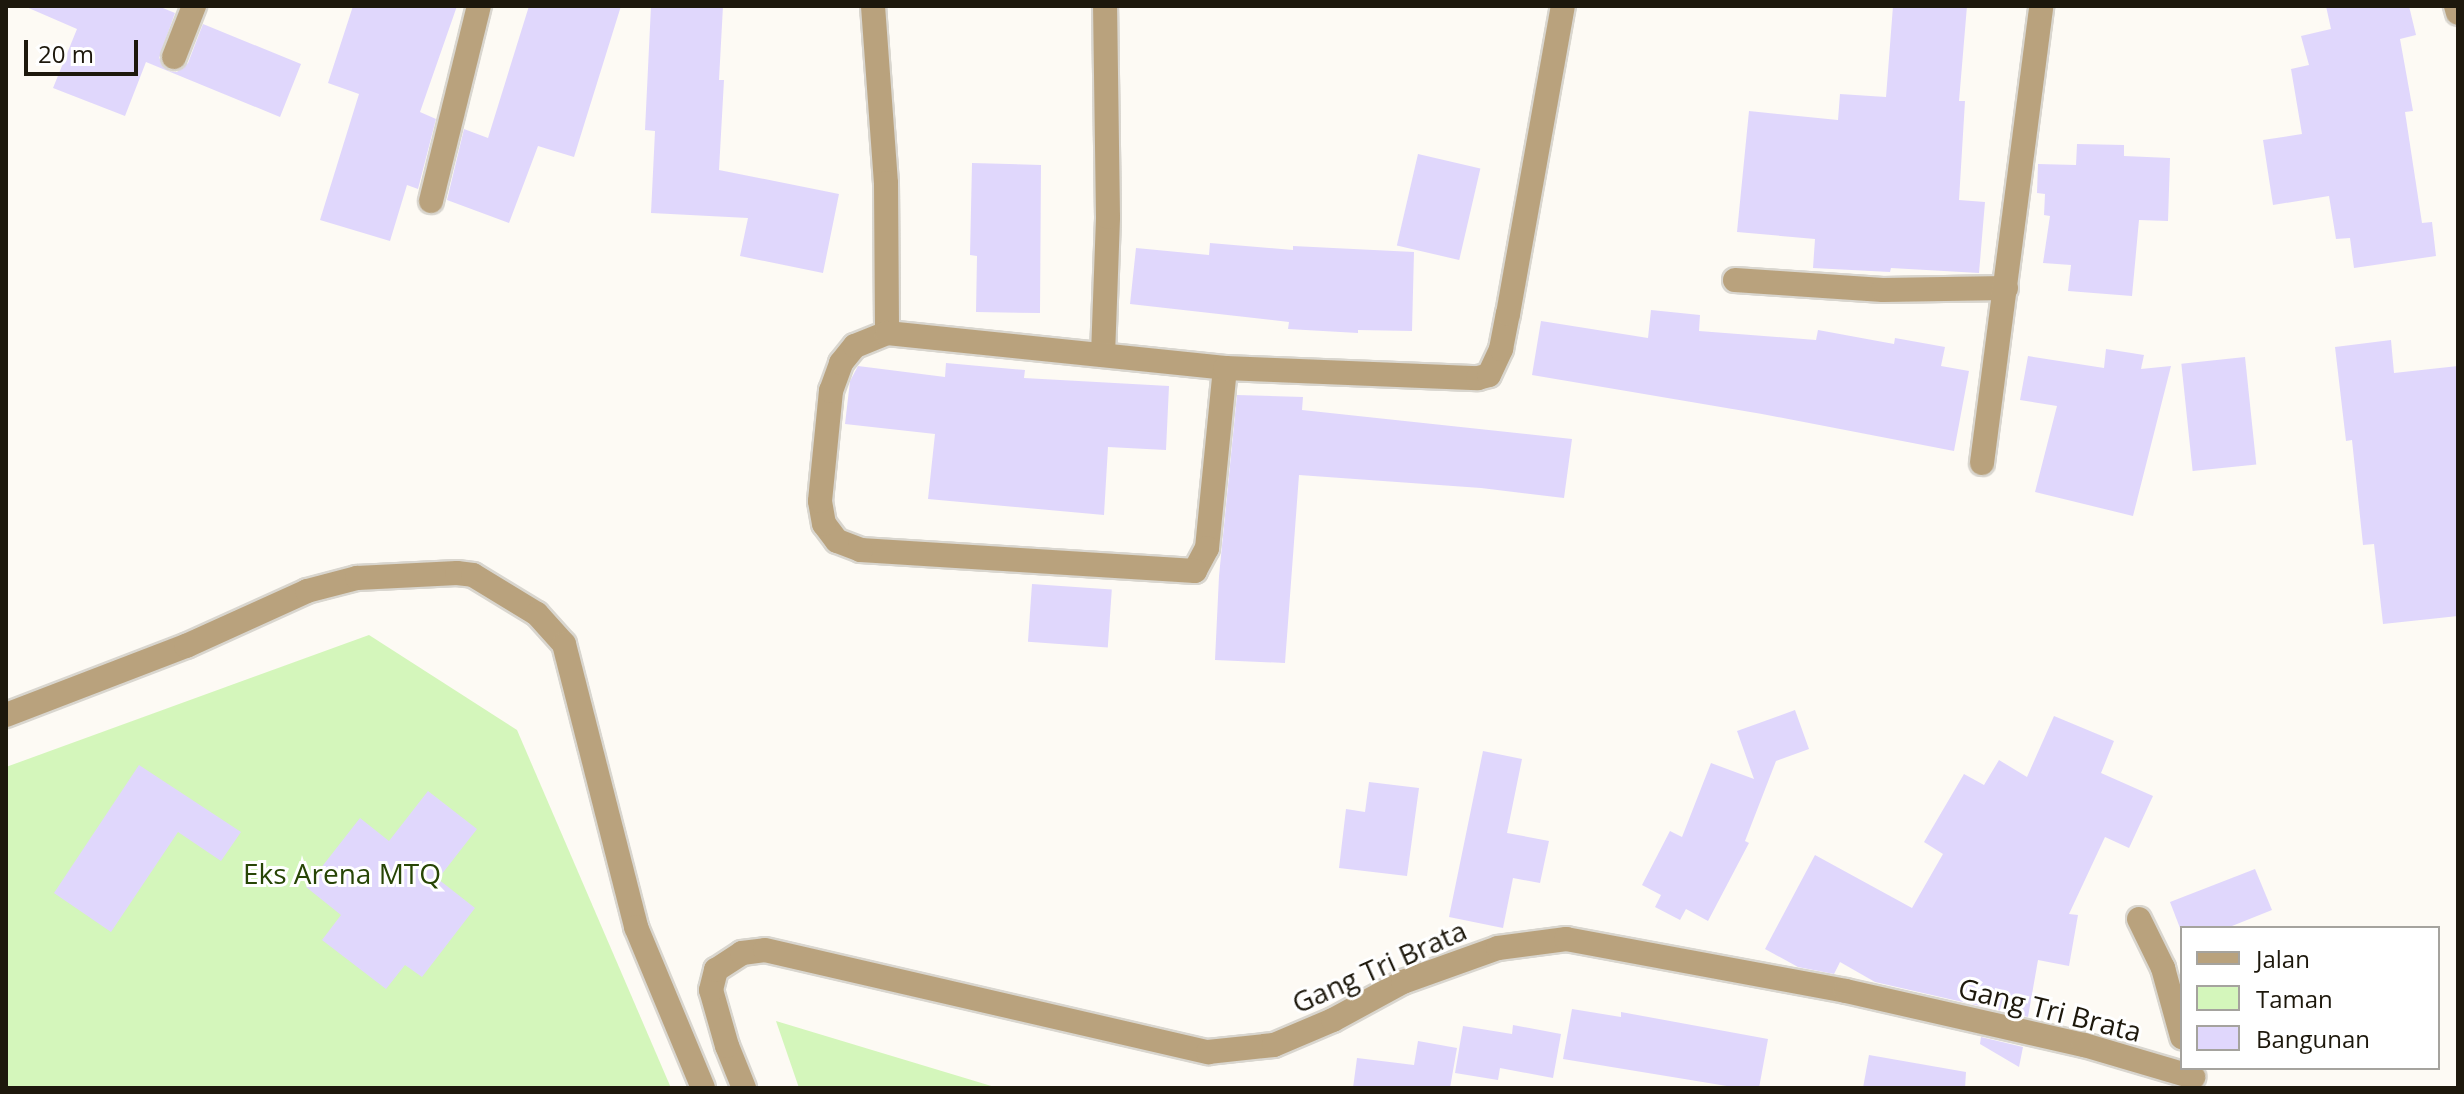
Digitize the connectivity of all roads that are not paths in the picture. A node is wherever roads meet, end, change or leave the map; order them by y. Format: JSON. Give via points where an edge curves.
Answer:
{"nodes":[{"id":1,"x":194,"y":6,"type":"edge"},
{"id":2,"x":479,"y":6,"type":"edge"},
{"id":3,"x":873,"y":6,"type":"edge"},
{"id":4,"x":1105,"y":6,"type":"edge"},
{"id":5,"x":1563,"y":6,"type":"edge"},
{"id":6,"x":2041,"y":6,"type":"edge"},
{"id":7,"x":2456,"y":6,"type":"edge"},
{"id":8,"x":2458,"y":13,"type":"edge"},
{"id":9,"x":174,"y":57,"type":"dead end"},
{"id":10,"x":431,"y":201,"type":"dead end"},
{"id":11,"x":1735,"y":280,"type":"dead end"},
{"id":12,"x":2006,"y":288,"type":"junction"},
{"id":13,"x":887,"y":333,"type":"junction"},
{"id":14,"x":1103,"y":355,"type":"junction"},
{"id":15,"x":1225,"y":368,"type":"junction"},
{"id":16,"x":1982,"y":463,"type":"dead end"},
{"id":17,"x":6,"y":715,"type":"edge"},
{"id":18,"x":2139,"y":919,"type":"dead end"},
{"id":19,"x":2180,"y":1030,"type":"edge"},
{"id":20,"x":2194,"y":1078,"type":"edge"},
{"id":21,"x":703,"y":1088,"type":"edge"},
{"id":22,"x":744,"y":1088,"type":"edge"}],
"edges":[{"from":1,"to":9,"type":"street"},
{"from":2,"to":10,"type":"street"},
{"from":3,"to":13,"type":"street","via":[[886,183]]},
{"from":4,"to":14,"type":"street","via":[[1108,217]]},
{"from":5,"to":15,"type":"street","via":[[1501,349],[1489,375]]},
{"from":6,"to":12,"type":"street"},
{"from":7,"to":8,"type":"street"},
{"from":11,"to":12,"type":"street","via":[[1883,290]]},
{"from":12,"to":16,"type":"street"},
{"from":13,"to":14,"type":"street"},
{"from":13,"to":15,"type":"street","via":[[855,346],[841,363],[831,391],[820,501],[824,524],[837,541],[861,550],[1195,571],[1207,548]]},
{"from":14,"to":15,"type":"street"},
{"from":17,"to":21,"type":"street","via":[[186,646],[307,591],[357,578],[473,575],[537,614],[564,644],[636,927]]},
{"from":18,"to":19,"type":"street","via":[[2163,968]]},
{"from":20,"to":22,"type":"street","name":"Gang Tri Brata","via":[[2084,1045],[1846,991],[1566,939],[1498,948],[1403,982],[1274,1045],[1208,1052],[765,950],[742,953],[716,970],[711,990]]}]}
